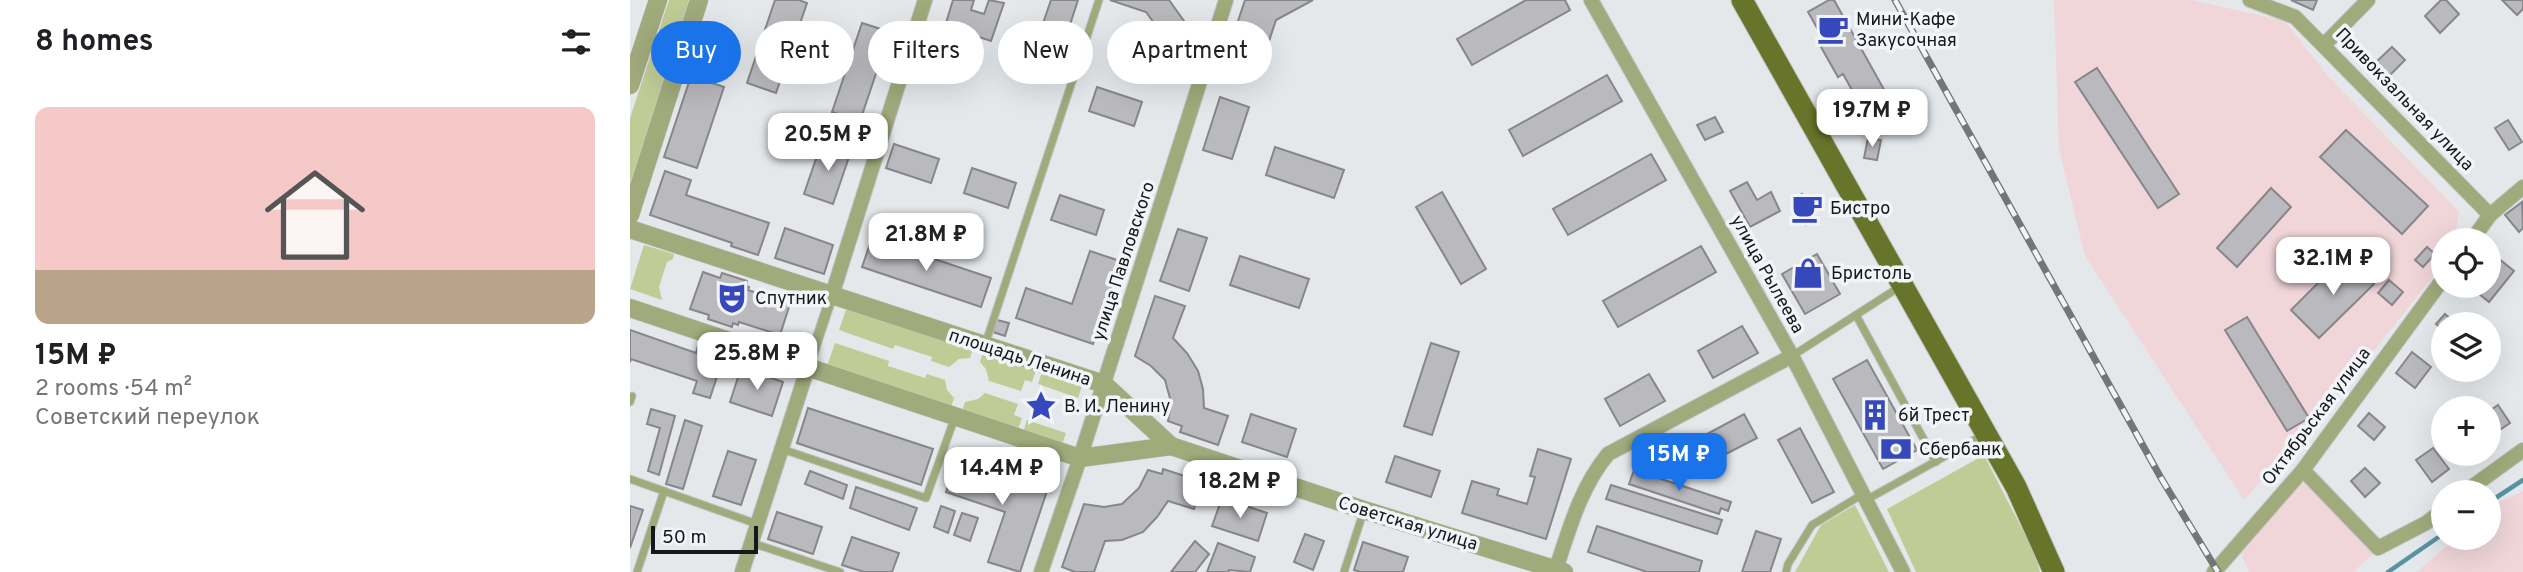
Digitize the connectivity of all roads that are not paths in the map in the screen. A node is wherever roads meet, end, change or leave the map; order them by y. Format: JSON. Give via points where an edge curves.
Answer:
{"nodes":[{"id":1,"x":658,"y":0,"type":"edge"},
{"id":2,"x":699,"y":0,"type":"edge"},
{"id":3,"x":925,"y":0,"type":"edge"},
{"id":4,"x":1099,"y":0,"type":"edge"},
{"id":5,"x":1226,"y":0,"type":"edge"},
{"id":6,"x":1591,"y":0,"type":"edge"},
{"id":7,"x":1742,"y":0,"type":"edge"},
{"id":8,"x":2250,"y":0,"type":"edge"},
{"id":9,"x":2368,"y":0,"type":"edge"},
{"id":10,"x":2325,"y":44,"type":"junction"},
{"id":11,"x":630,"y":85,"type":"edge"},
{"id":12,"x":2523,"y":187,"type":"edge"},
{"id":13,"x":630,"y":215,"type":"edge"},
{"id":14,"x":2490,"y":215,"type":"junction"},
{"id":15,"x":2481,"y":228,"type":"edge"},
{"id":16,"x":630,"y":229,"type":"edge"},
{"id":17,"x":1902,"y":285,"type":"junction"},
{"id":18,"x":832,"y":295,"type":"junction"},
{"id":19,"x":2431,"y":295,"type":"edge"},
{"id":20,"x":630,"y":308,"type":"edge"},
{"id":21,"x":1856,"y":315,"type":"junction"},
{"id":22,"x":985,"y":345,"type":"junction"},
{"id":23,"x":1793,"y":356,"type":"junction"},
{"id":24,"x":808,"y":367,"type":"junction"},
{"id":25,"x":1104,"y":384,"type":"junction"},
{"id":26,"x":955,"y":416,"type":"junction"},
{"id":27,"x":1986,"y":434,"type":"junction"},
{"id":28,"x":1171,"y":446,"type":"junction"},
{"id":29,"x":782,"y":449,"type":"junction"},
{"id":30,"x":2523,"y":450,"type":"edge"},
{"id":31,"x":1080,"y":458,"type":"junction"},
{"id":32,"x":1936,"y":462,"type":"junction"},
{"id":33,"x":2303,"y":470,"type":"junction"},
{"id":34,"x":630,"y":479,"type":"edge"},
{"id":35,"x":2482,"y":480,"type":"edge"},
{"id":36,"x":664,"y":491,"type":"junction"},
{"id":37,"x":1865,"y":497,"type":"junction"},
{"id":38,"x":1364,"y":510,"type":"junction"},
{"id":39,"x":2431,"y":519,"type":"edge"},
{"id":40,"x":757,"y":524,"type":"junction"},
{"id":41,"x":751,"y":542,"type":"junction"},
{"id":42,"x":1559,"y":571,"type":"edge"},
{"id":43,"x":637,"y":572,"type":"edge"},
{"id":44,"x":742,"y":572,"type":"edge"},
{"id":45,"x":840,"y":572,"type":"edge"},
{"id":46,"x":1041,"y":572,"type":"edge"},
{"id":47,"x":1344,"y":572,"type":"edge"},
{"id":48,"x":1786,"y":572,"type":"edge"},
{"id":49,"x":1903,"y":572,"type":"edge"},
{"id":50,"x":2054,"y":572,"type":"edge"},
{"id":51,"x":2214,"y":572,"type":"edge"}],
"edges":[{"from":1,"to":11,"type":"street"},
{"from":2,"to":13,"type":"street"},
{"from":3,"to":18,"type":"street"},
{"from":4,"to":22,"type":"lane"},
{"from":5,"to":25,"type":"street","name":"улица Павловского"},
{"from":6,"to":23,"type":"street","name":"улица Рылеева"},
{"from":7,"to":17,"type":"main road"},
{"from":8,"to":10,"type":"street","name":"Привокзальная улица","via":[[2295,17]]},
{"from":9,"to":10,"type":"street"},
{"from":10,"to":14,"type":"street","name":"Привокзальная улица"},
{"from":12,"to":14,"type":"street"},
{"from":14,"to":15,"type":"street"},
{"from":16,"to":18,"type":"street","name":"площадь Ленина"},
{"from":17,"to":21,"type":"lane"},
{"from":17,"to":27,"type":"main road"},
{"from":18,"to":22,"type":"street","name":"площадь Ленина"},
{"from":18,"to":24,"type":"street"},
{"from":19,"to":33,"type":"street","name":"Октябрьская улица"},
{"from":20,"to":24,"type":"street"},
{"from":21,"to":23,"type":"lane"},
{"from":21,"to":32,"type":"lane"},
{"from":22,"to":25,"type":"street","name":"площадь Ленина"},
{"from":23,"to":37,"type":"street","name":"улица Рылеева"},
{"from":23,"to":42,"type":"street","via":[[1608,454],[1582,495]]},
{"from":24,"to":26,"type":"street"},
{"from":24,"to":29,"type":"street"},
{"from":25,"to":28,"type":"street","name":"площадь Ленина"},
{"from":25,"to":31,"type":"street","name":"улица Павловского"},
{"from":26,"to":29,"type":"lane","via":[[926,498]]},
{"from":26,"to":31,"type":"street"},
{"from":27,"to":32,"type":"lane"},
{"from":27,"to":50,"type":"main road"},
{"from":28,"to":31,"type":"street"},
{"from":28,"to":38,"type":"street","name":"Советская улица"},
{"from":29,"to":40,"type":"street"},
{"from":30,"to":35,"type":"street"},
{"from":31,"to":46,"type":"street","name":"улица Павловского"},
{"from":32,"to":37,"type":"lane"},
{"from":33,"to":39,"type":"street","via":[[2378,548]]},
{"from":33,"to":51,"type":"street","name":"Октябрьская улица"},
{"from":34,"to":36,"type":"lane"},
{"from":36,"to":40,"type":"lane"},
{"from":36,"to":43,"type":"lane"},
{"from":37,"to":48,"type":"lane","via":[[1812,525]]},
{"from":37,"to":49,"type":"street","name":"улица Рылеева"},
{"from":38,"to":42,"type":"street","name":"Советская улица"},
{"from":38,"to":47,"type":"lane"},
{"from":40,"to":41,"type":"street"},
{"from":41,"to":44,"type":"street"},
{"from":41,"to":45,"type":"lane"}]}
